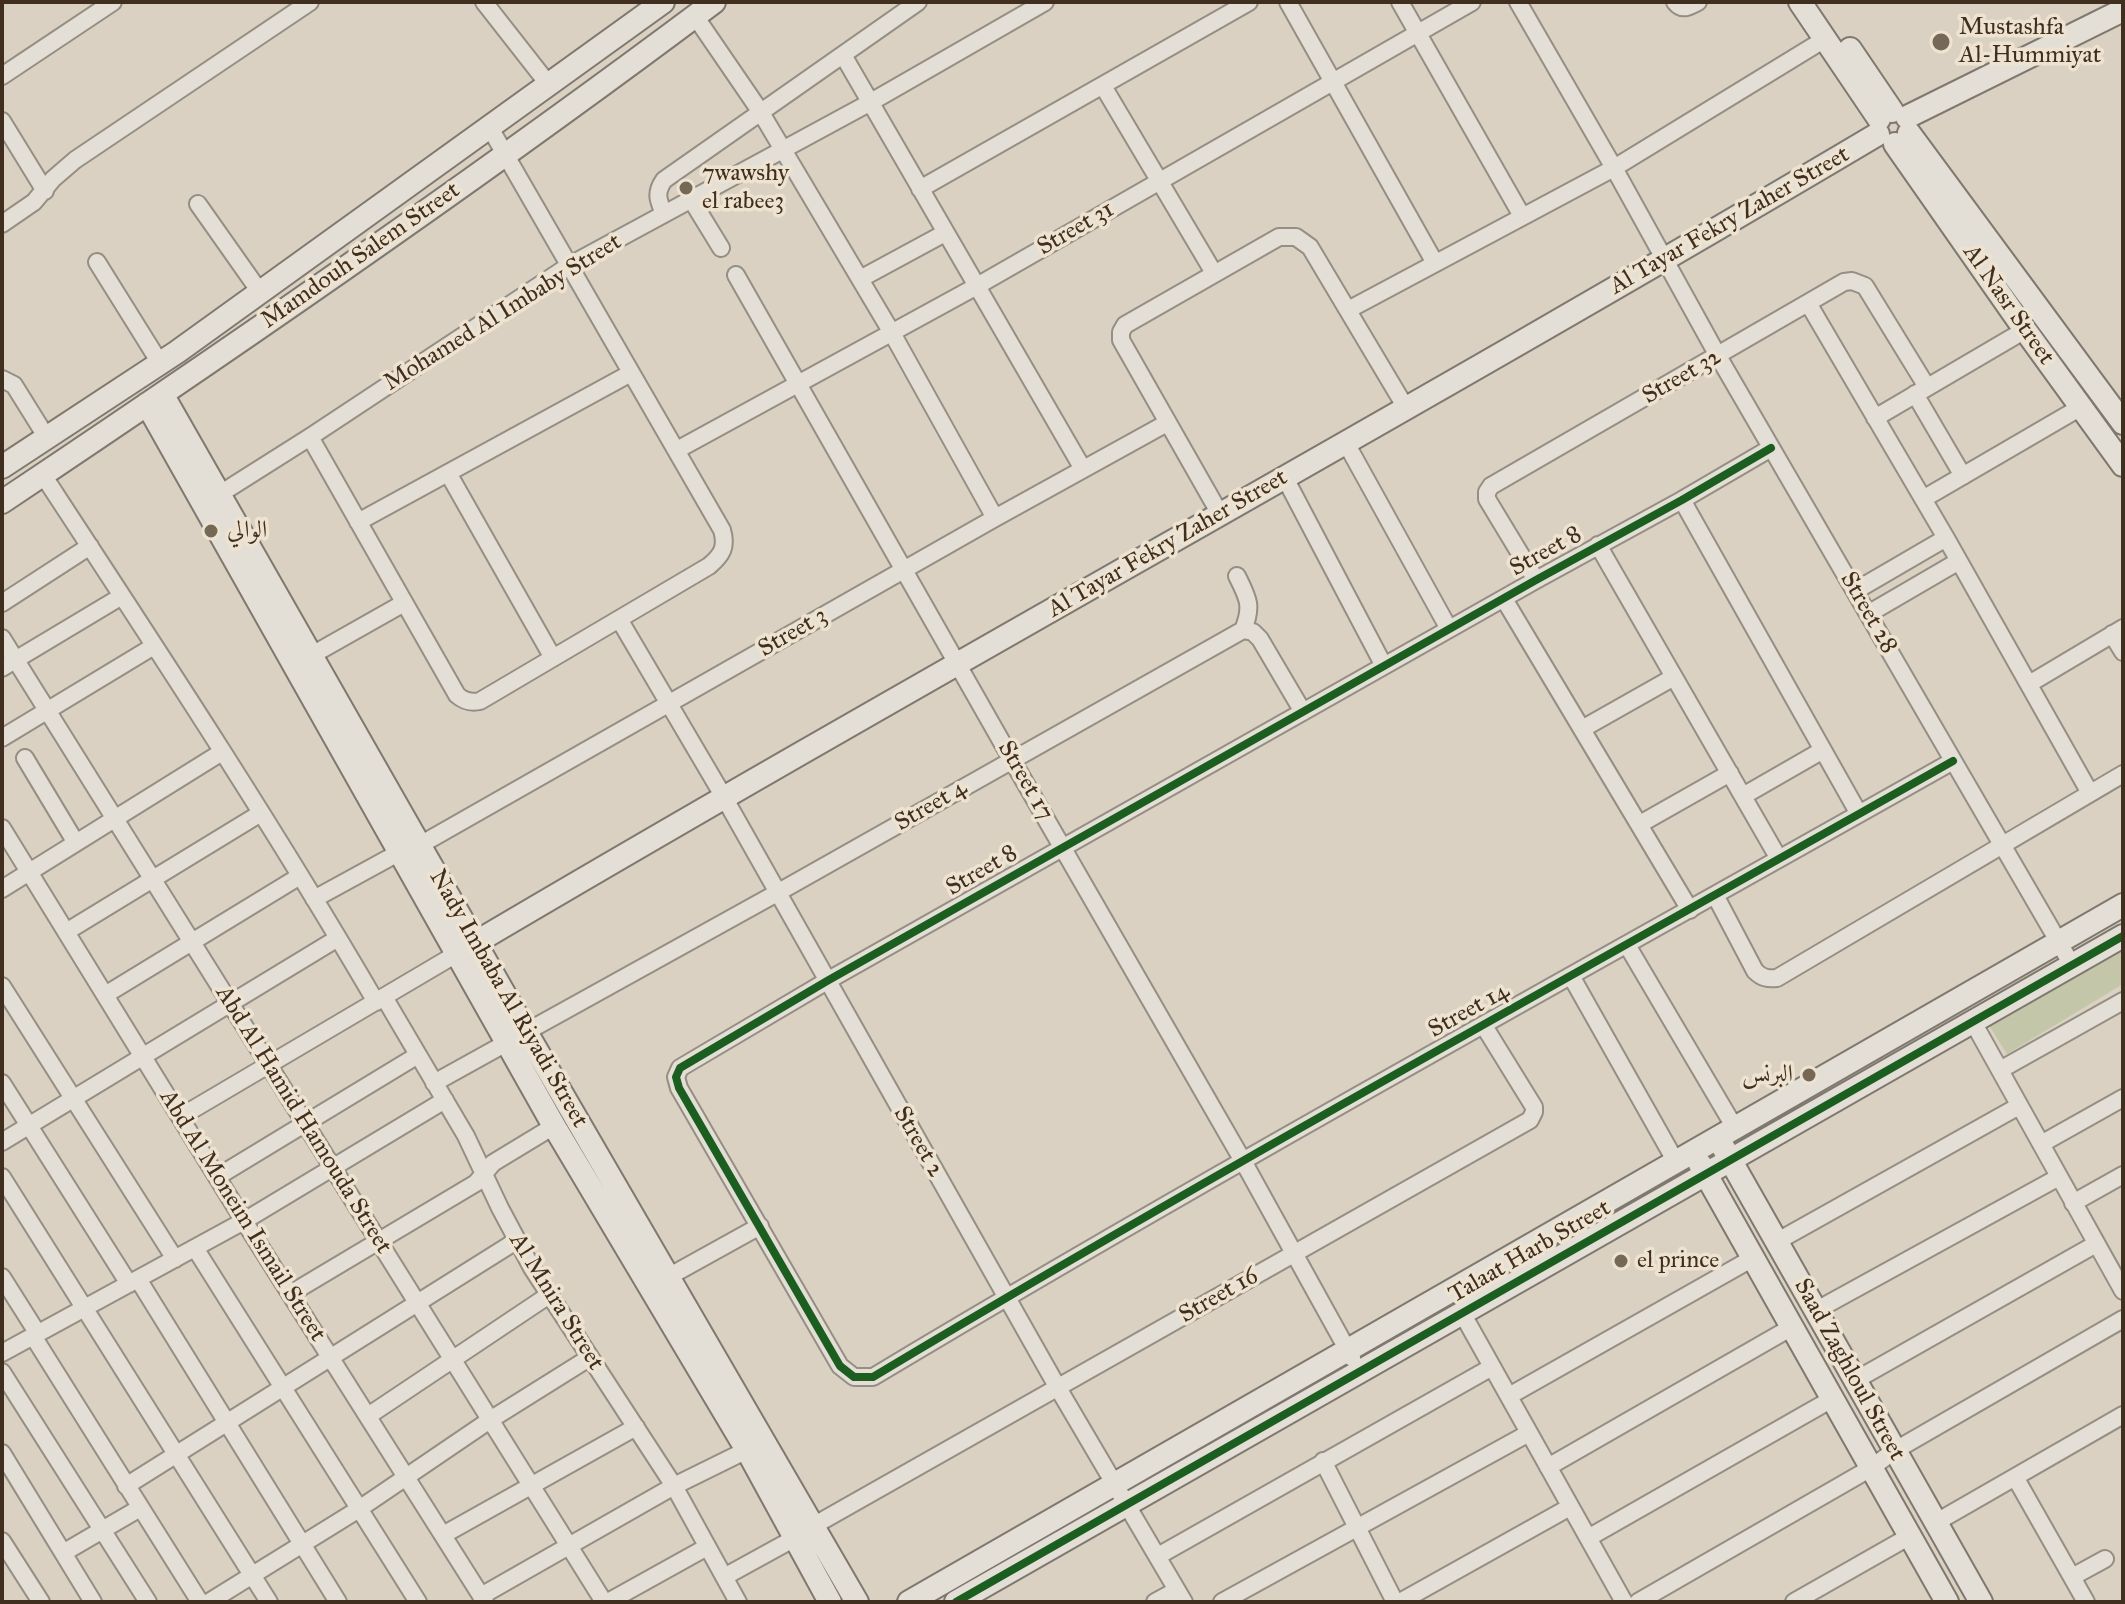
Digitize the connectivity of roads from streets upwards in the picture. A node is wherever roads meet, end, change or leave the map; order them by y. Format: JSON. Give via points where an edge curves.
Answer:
{"nodes":[{"id":1,"x":113,"y":2,"type":"edge"},
{"id":2,"x":484,"y":2,"type":"edge"},
{"id":3,"x":663,"y":2,"type":"edge"},
{"id":4,"x":714,"y":2,"type":"edge"},
{"id":5,"x":918,"y":2,"type":"edge"},
{"id":6,"x":1045,"y":2,"type":"edge"},
{"id":7,"x":1249,"y":2,"type":"edge"},
{"id":8,"x":1288,"y":2,"type":"edge"},
{"id":9,"x":1400,"y":2,"type":"edge"},
{"id":10,"x":1472,"y":2,"type":"edge"},
{"id":11,"x":1518,"y":2,"type":"edge"},
{"id":12,"x":1675,"y":2,"type":"edge"},
{"id":13,"x":1698,"y":2,"type":"edge"},
{"id":14,"x":1800,"y":2,"type":"edge"},
{"id":15,"x":1818,"y":2,"type":"edge"},
{"id":16,"x":300,"y":4,"type":"edge"},
{"id":17,"x":2123,"y":10,"type":"edge"},
{"id":18,"x":695,"y":16,"type":"junction"},
{"id":19,"x":1418,"y":34,"type":"junction"},
{"id":20,"x":1825,"y":39,"type":"junction"},
{"id":21,"x":843,"y":55,"type":"junction"},
{"id":22,"x":2,"y":76,"type":"edge"},
{"id":23,"x":1333,"y":83,"type":"junction"},
{"id":24,"x":549,"y":85,"type":"junction"},
{"id":25,"x":1103,"y":86,"type":"junction"},
{"id":26,"x":871,"y":102,"type":"junction"},
{"id":27,"x":760,"y":111,"type":"junction"},
{"id":28,"x":2,"y":121,"type":"edge"},
{"id":29,"x":1893,"y":126,"type":"junction"},
{"id":30,"x":490,"y":128,"type":"junction"},
{"id":31,"x":783,"y":150,"type":"junction"},
{"id":32,"x":506,"y":153,"type":"junction"},
{"id":33,"x":1614,"y":168,"type":"junction"},
{"id":34,"x":1160,"y":182,"type":"junction"},
{"id":35,"x":920,"y":189,"type":"junction"},
{"id":36,"x":45,"y":191,"type":"junction"},
{"id":37,"x":691,"y":199,"type":"junction"},
{"id":38,"x":198,"y":204,"type":"dead end"},
{"id":39,"x":664,"y":214,"type":"junction"},
{"id":40,"x":1522,"y":216,"type":"junction"},
{"id":41,"x":2,"y":224,"type":"edge"},
{"id":42,"x":945,"y":233,"type":"junction"},
{"id":43,"x":721,"y":248,"type":"dead end"},
{"id":44,"x":1666,"y":260,"type":"junction"},
{"id":45,"x":97,"y":262,"type":"dead end"},
{"id":46,"x":1435,"y":263,"type":"junction"},
{"id":47,"x":570,"y":265,"type":"junction"},
{"id":48,"x":1214,"y":273,"type":"junction"},
{"id":49,"x":285,"y":274,"type":"junction"},
{"id":50,"x":736,"y":275,"type":"dead end"},
{"id":51,"x":860,"y":279,"type":"junction"},
{"id":52,"x":977,"y":286,"type":"junction"},
{"id":53,"x":260,"y":292,"type":"junction"},
{"id":54,"x":302,"y":298,"type":"junction"},
{"id":55,"x":1808,"y":303,"type":"junction"},
{"id":56,"x":1348,"y":310,"type":"junction"},
{"id":57,"x":2025,"y":330,"type":"junction"},
{"id":58,"x":892,"y":333,"type":"junction"},
{"id":59,"x":1718,"y":356,"type":"junction"},
{"id":60,"x":160,"y":363,"type":"junction"},
{"id":61,"x":631,"y":373,"type":"junction"},
{"id":62,"x":2,"y":379,"type":"edge"},
{"id":63,"x":798,"y":385,"type":"junction"},
{"id":64,"x":1921,"y":391,"type":"junction"},
{"id":65,"x":155,"y":399,"type":"junction"},
{"id":66,"x":2081,"y":407,"type":"junction"},
{"id":67,"x":1406,"y":408,"type":"junction"},
{"id":68,"x":1875,"y":418,"type":"junction"},
{"id":69,"x":1167,"y":423,"type":"junction"},
{"id":70,"x":2123,"y":423,"type":"edge"},
{"id":71,"x":310,"y":437,"type":"junction"},
{"id":72,"x":47,"y":438,"type":"junction"},
{"id":73,"x":1346,"y":443,"type":"junction"},
{"id":74,"x":1771,"y":448,"type":"junction"},
{"id":75,"x":677,"y":450,"type":"junction"},
{"id":76,"x":2123,"y":465,"type":"edge"},
{"id":77,"x":2,"y":467,"type":"edge"},
{"id":78,"x":1083,"y":469,"type":"junction"},
{"id":79,"x":448,"y":473,"type":"junction"},
{"id":80,"x":43,"y":475,"type":"junction"},
{"id":81,"x":1963,"y":476,"type":"junction"},
{"id":82,"x":1285,"y":478,"type":"junction"},
{"id":83,"x":212,"y":499,"type":"junction"},
{"id":84,"x":1923,"y":499,"type":"junction"},
{"id":85,"x":1682,"y":500,"type":"junction"},
{"id":86,"x":2,"y":502,"type":"edge"},
{"id":87,"x":1220,"y":514,"type":"junction"},
{"id":88,"x":995,"y":518,"type":"junction"},
{"id":89,"x":358,"y":522,"type":"junction"},
{"id":90,"x":1946,"y":538,"type":"junction"},
{"id":91,"x":1598,"y":545,"type":"junction"},
{"id":92,"x":90,"y":546,"type":"junction"},
{"id":93,"x":1959,"y":561,"type":"junction"},
{"id":94,"x":905,"y":570,"type":"junction"},
{"id":95,"x":1237,"y":576,"type":"dead end"},
{"id":96,"x":1536,"y":580,"type":"junction"},
{"id":97,"x":1855,"y":591,"type":"junction"},
{"id":98,"x":122,"y":596,"type":"junction"},
{"id":99,"x":1504,"y":599,"type":"junction"},
{"id":100,"x":2,"y":603,"type":"edge"},
{"id":101,"x":404,"y":603,"type":"junction"},
{"id":102,"x":1868,"y":614,"type":"junction"},
{"id":103,"x":619,"y":619,"type":"junction"},
{"id":104,"x":1449,"y":629,"type":"junction"},
{"id":105,"x":1243,"y":630,"type":"junction"},
{"id":106,"x":2118,"y":631,"type":"edge"},
{"id":107,"x":2,"y":638,"type":"edge"},
{"id":108,"x":154,"y":646,"type":"junction"},
{"id":109,"x":2123,"y":652,"type":"edge"},
{"id":110,"x":312,"y":655,"type":"junction"},
{"id":111,"x":553,"y":658,"type":"junction"},
{"id":112,"x":958,"y":663,"type":"junction"},
{"id":113,"x":9,"y":664,"type":"edge"},
{"id":114,"x":1384,"y":666,"type":"junction"},
{"id":115,"x":1674,"y":677,"type":"junction"},
{"id":116,"x":2029,"y":684,"type":"junction"},
{"id":117,"x":670,"y":704,"type":"junction"},
{"id":118,"x":47,"y":711,"type":"junction"},
{"id":119,"x":1303,"y":712,"type":"junction"},
{"id":120,"x":1582,"y":729,"type":"junction"},
{"id":121,"x":2,"y":738,"type":"edge"},
{"id":122,"x":1823,"y":750,"type":"junction"},
{"id":123,"x":222,"y":752,"type":"junction"},
{"id":124,"x":25,"y":758,"type":"dead end"},
{"id":125,"x":1012,"y":760,"type":"junction"},
{"id":126,"x":1953,"y":761,"type":"junction"},
{"id":127,"x":1730,"y":773,"type":"junction"},
{"id":128,"x":2123,"y":774,"type":"edge"},
{"id":129,"x":2090,"y":793,"type":"junction"},
{"id":130,"x":1743,"y":796,"type":"junction"},
{"id":131,"x":725,"y":799,"type":"junction"},
{"id":132,"x":261,"y":813,"type":"junction"},
{"id":133,"x":1859,"y":814,"type":"junction"},
{"id":134,"x":115,"y":819,"type":"junction"},
{"id":135,"x":1640,"y":824,"type":"junction"},
{"id":136,"x":2,"y":828,"type":"edge"},
{"id":137,"x":76,"y":843,"type":"junction"},
{"id":138,"x":2002,"y":845,"type":"junction"},
{"id":139,"x":410,"y":848,"type":"junction"},
{"id":140,"x":1063,"y":848,"type":"junction"},
{"id":141,"x":1779,"y":859,"type":"junction"},
{"id":142,"x":29,"y":872,"type":"junction"},
{"id":143,"x":300,"y":876,"type":"junction"},
{"id":144,"x":152,"y":879,"type":"junction"},
{"id":145,"x":2,"y":889,"type":"edge"},
{"id":146,"x":777,"y":893,"type":"junction"},
{"id":147,"x":1715,"y":895,"type":"junction"},
{"id":148,"x":314,"y":899,"type":"junction"},
{"id":149,"x":2123,"y":905,"type":"edge"},
{"id":150,"x":1690,"y":910,"type":"junction"},
{"id":151,"x":66,"y":932,"type":"junction"},
{"id":152,"x":2123,"y":936,"type":"edge"},
{"id":153,"x":338,"y":938,"type":"junction"},
{"id":154,"x":191,"y":942,"type":"junction"},
{"id":155,"x":2058,"y":942,"type":"junction"},
{"id":156,"x":1627,"y":945,"type":"junction"},
{"id":157,"x":467,"y":948,"type":"junction"},
{"id":158,"x":2072,"y":965,"type":"junction"},
{"id":159,"x":1571,"y":976,"type":"junction"},
{"id":160,"x":827,"y":981,"type":"junction"},
{"id":161,"x":2,"y":986,"type":"edge"},
{"id":162,"x":105,"y":995,"type":"junction"},
{"id":163,"x":380,"y":999,"type":"junction"},
{"id":164,"x":2123,"y":1001,"type":"edge"},
{"id":165,"x":230,"y":1003,"type":"junction"},
{"id":166,"x":1973,"y":1022,"type":"junction"},
{"id":167,"x":1484,"y":1026,"type":"junction"},
{"id":168,"x":518,"y":1037,"type":"junction"},
{"id":169,"x":418,"y":1055,"type":"junction"},
{"id":170,"x":143,"y":1056,"type":"junction"},
{"id":171,"x":268,"y":1065,"type":"junction"},
{"id":172,"x":2000,"y":1070,"type":"junction"},
{"id":173,"x":2,"y":1083,"type":"edge"},
{"id":174,"x":434,"y":1083,"type":"junction"},
{"id":175,"x":2123,"y":1098,"type":"edge"},
{"id":176,"x":73,"y":1099,"type":"junction"},
{"id":177,"x":445,"y":1100,"type":"junction"},
{"id":178,"x":2019,"y":1106,"type":"junction"},
{"id":179,"x":180,"y":1117,"type":"junction"},
{"id":180,"x":305,"y":1124,"type":"junction"},
{"id":181,"x":29,"y":1125,"type":"junction"},
{"id":182,"x":554,"y":1126,"type":"junction"},
{"id":183,"x":1726,"y":1133,"type":"junction"},
{"id":184,"x":2,"y":1142,"type":"edge"},
{"id":185,"x":2041,"y":1144,"type":"junction"},
{"id":186,"x":1684,"y":1157,"type":"junction"},
{"id":187,"x":1730,"y":1160,"type":"junction"},
{"id":188,"x":1243,"y":1161,"type":"junction"},
{"id":189,"x":332,"y":1168,"type":"junction"},
{"id":190,"x":484,"y":1173,"type":"junction"},
{"id":191,"x":1706,"y":1174,"type":"junction"},
{"id":192,"x":2123,"y":1175,"type":"edge"},
{"id":193,"x":2,"y":1177,"type":"edge"},
{"id":194,"x":217,"y":1177,"type":"junction"},
{"id":195,"x":2059,"y":1177,"type":"junction"},
{"id":196,"x":2073,"y":1203,"type":"junction"},
{"id":197,"x":244,"y":1221,"type":"junction"},
{"id":198,"x":760,"y":1226,"type":"junction"},
{"id":199,"x":378,"y":1241,"type":"junction"},
{"id":200,"x":516,"y":1241,"type":"junction"},
{"id":201,"x":1776,"y":1242,"type":"junction"},
{"id":202,"x":2096,"y":1244,"type":"junction"},
{"id":203,"x":195,"y":1248,"type":"junction"},
{"id":204,"x":1295,"y":1253,"type":"junction"},
{"id":205,"x":1753,"y":1258,"type":"junction"},
{"id":206,"x":175,"y":1259,"type":"junction"},
{"id":207,"x":2119,"y":1273,"type":"edge"},
{"id":208,"x":2,"y":1277,"type":"edge"},
{"id":209,"x":668,"y":1277,"type":"junction"},
{"id":210,"x":134,"y":1282,"type":"junction"},
{"id":211,"x":2123,"y":1291,"type":"edge"},
{"id":212,"x":290,"y":1294,"type":"junction"},
{"id":213,"x":549,"y":1295,"type":"junction"},
{"id":214,"x":1007,"y":1297,"type":"junction"},
{"id":215,"x":417,"y":1303,"type":"junction"},
{"id":216,"x":85,"y":1308,"type":"junction"},
{"id":217,"x":1815,"y":1311,"type":"junction"},
{"id":218,"x":1462,"y":1313,"type":"junction"},
{"id":219,"x":2123,"y":1319,"type":"edge"},
{"id":220,"x":1792,"y":1327,"type":"junction"},
{"id":221,"x":35,"y":1335,"type":"junction"},
{"id":222,"x":1348,"y":1349,"type":"junction"},
{"id":223,"x":2,"y":1353,"type":"edge"},
{"id":224,"x":330,"y":1357,"type":"junction"},
{"id":225,"x":589,"y":1358,"type":"junction"},
{"id":226,"x":452,"y":1360,"type":"junction"},
{"id":227,"x":1492,"y":1367,"type":"junction"},
{"id":228,"x":2,"y":1372,"type":"edge"},
{"id":229,"x":1360,"y":1372,"type":"junction"},
{"id":230,"x":1854,"y":1381,"type":"junction"},
{"id":231,"x":283,"y":1387,"type":"junction"},
{"id":232,"x":1058,"y":1388,"type":"junction"},
{"id":233,"x":1509,"y":1396,"type":"junction"},
{"id":234,"x":1832,"y":1399,"type":"junction"},
{"id":235,"x":2123,"y":1415,"type":"edge"},
{"id":236,"x":368,"y":1416,"type":"junction"},
{"id":237,"x":490,"y":1420,"type":"junction"},
{"id":238,"x":227,"y":1423,"type":"junction"},
{"id":239,"x":636,"y":1427,"type":"junction"},
{"id":240,"x":1529,"y":1433,"type":"junction"},
{"id":241,"x":747,"y":1450,"type":"junction"},
{"id":242,"x":1894,"y":1451,"type":"junction"},
{"id":243,"x":2,"y":1453,"type":"edge"},
{"id":244,"x":177,"y":1455,"type":"junction"},
{"id":245,"x":1323,"y":1461,"type":"junction"},
{"id":246,"x":1548,"y":1467,"type":"junction"},
{"id":247,"x":1871,"y":1468,"type":"junction"},
{"id":248,"x":406,"y":1476,"type":"junction"},
{"id":249,"x":2015,"y":1477,"type":"junction"},
{"id":250,"x":1114,"y":1484,"type":"junction"},
{"id":251,"x":126,"y":1486,"type":"junction"},
{"id":252,"x":531,"y":1486,"type":"junction"},
{"id":253,"x":674,"y":1486,"type":"junction"},
{"id":254,"x":1127,"y":1505,"type":"junction"},
{"id":255,"x":1570,"y":1507,"type":"junction"},
{"id":256,"x":140,"y":1508,"type":"junction"},
{"id":257,"x":359,"y":1509,"type":"junction"},
{"id":258,"x":1935,"y":1523,"type":"junction"},
{"id":259,"x":1357,"y":1528,"type":"junction"},
{"id":260,"x":101,"y":1531,"type":"junction"},
{"id":261,"x":804,"y":1532,"type":"junction"},
{"id":262,"x":443,"y":1535,"type":"junction"},
{"id":263,"x":1910,"y":1536,"type":"junction"},
{"id":264,"x":1588,"y":1538,"type":"junction"},
{"id":265,"x":2,"y":1541,"type":"edge"},
{"id":266,"x":302,"y":1545,"type":"junction"},
{"id":267,"x":568,"y":1546,"type":"junction"},
{"id":268,"x":707,"y":1547,"type":"junction"},
{"id":269,"x":63,"y":1553,"type":"junction"},
{"id":270,"x":1158,"y":1556,"type":"junction"},
{"id":271,"x":2105,"y":1559,"type":"dead end"},
{"id":272,"x":252,"y":1576,"type":"junction"},
{"id":273,"x":724,"y":1577,"type":"junction"},
{"id":274,"x":2072,"y":1577,"type":"junction"},
{"id":275,"x":1181,"y":1596,"type":"edge"},
{"id":276,"x":483,"y":1599,"type":"edge"},
{"id":277,"x":41,"y":1602,"type":"edge"},
{"id":278,"x":93,"y":1602,"type":"edge"},
{"id":279,"x":148,"y":1602,"type":"edge"},
{"id":280,"x":200,"y":1602,"type":"edge"},
{"id":281,"x":209,"y":1602,"type":"edge"},
{"id":282,"x":269,"y":1602,"type":"edge"},
{"id":283,"x":338,"y":1602,"type":"edge"},
{"id":284,"x":418,"y":1602,"type":"edge"},
{"id":285,"x":606,"y":1602,"type":"edge"},
{"id":286,"x":738,"y":1602,"type":"edge"},
{"id":287,"x":830,"y":1602,"type":"edge"},
{"id":288,"x":857,"y":1602,"type":"edge"},
{"id":289,"x":909,"y":1602,"type":"edge"},
{"id":290,"x":956,"y":1602,"type":"edge"},
{"id":291,"x":1155,"y":1602,"type":"edge"},
{"id":292,"x":1222,"y":1602,"type":"edge"},
{"id":293,"x":1398,"y":1602,"type":"edge"},
{"id":294,"x":1624,"y":1602,"type":"edge"},
{"id":295,"x":1638,"y":1602,"type":"edge"},
{"id":296,"x":1794,"y":1602,"type":"edge"},
{"id":297,"x":1947,"y":1602,"type":"edge"},
{"id":298,"x":1981,"y":1602,"type":"edge"},
{"id":299,"x":2086,"y":1602,"type":"edge"}],
"edges":[{"from":1,"to":22,"type":"street"},
{"from":2,"to":24,"type":"street"},
{"from":3,"to":24,"type":"street","name":"Mamdouh Salem Street"},
{"from":4,"to":18,"type":"street","name":"Mamdouh Salem Street"},
{"from":5,"to":21,"type":"street"},
{"from":6,"to":26,"type":"street","name":"Mohamed Al Imbaby Street"},
{"from":7,"to":25,"type":"street"},
{"from":8,"to":23,"type":"street"},
{"from":9,"to":19,"type":"street"},
{"from":10,"to":19,"type":"street","name":"Street 31"},
{"from":11,"to":33,"type":"street","name":"Street 28"},
{"from":12,"to":13,"type":"street","via":[[1688,8]]},
{"from":14,"to":20,"type":"street","name":"Al Nasr Street"},
{"from":15,"to":29,"type":"street","name":"Al Nasr Street"},
{"from":16,"to":36,"type":"street","via":[[75,160]]},
{"from":17,"to":29,"type":"street","name":"Al Tayar Fekry Zaher Street"},
{"from":18,"to":27,"type":"street"},
{"from":18,"to":32,"type":"street","name":"Mamdouh Salem Street"},
{"from":19,"to":23,"type":"street","name":"Street 31"},
{"from":19,"to":40,"type":"street"},
{"from":20,"to":29,"type":"street","name":"Al Nasr Street"},
{"from":20,"to":33,"type":"street"},
{"from":21,"to":26,"type":"street"},
{"from":21,"to":27,"type":"street"},
{"from":23,"to":34,"type":"street","name":"Street 31"},
{"from":23,"to":46,"type":"street"},
{"from":24,"to":30,"type":"street","name":"Mamdouh Salem Street"},
{"from":25,"to":34,"type":"street"},
{"from":25,"to":35,"type":"street"},
{"from":26,"to":31,"type":"street","name":"Mohamed Al Imbaby Street"},
{"from":26,"to":35,"type":"street"},
{"from":27,"to":31,"type":"street"},
{"from":27,"to":39,"type":"street","via":[[664,180],[657,198]]},
{"from":28,"to":36,"type":"street"},
{"from":29,"to":44,"type":"street","name":"Al Tayar Fekry Zaher Street"},
{"from":29,"to":57,"type":"street","name":"Al Nasr Street"},
{"from":29,"to":70,"type":"street","name":"Al Nasr Street"},
{"from":30,"to":32,"type":"street"},
{"from":30,"to":49,"type":"street","name":"Mamdouh Salem Street"},
{"from":31,"to":37,"type":"street","name":"Mohamed Al Imbaby Street"},
{"from":31,"to":51,"type":"street"},
{"from":32,"to":47,"type":"street"},
{"from":32,"to":54,"type":"street","name":"Mamdouh Salem Street"},
{"from":33,"to":40,"type":"street"},
{"from":33,"to":44,"type":"street","name":"Street 28"},
{"from":34,"to":48,"type":"street"},
{"from":34,"to":52,"type":"street","name":"Street 31"},
{"from":35,"to":42,"type":"street"},
{"from":36,"to":41,"type":"street"},
{"from":37,"to":39,"type":"street","name":"Mohamed Al Imbaby Street"},
{"from":37,"to":43,"type":"street"},
{"from":38,"to":53,"type":"street"},
{"from":39,"to":47,"type":"street","name":"Mohamed Al Imbaby Street"},
{"from":40,"to":46,"type":"street"},
{"from":42,"to":51,"type":"street"},
{"from":42,"to":52,"type":"street"},
{"from":44,"to":59,"type":"street","name":"Street 28"},
{"from":44,"to":67,"type":"street","name":"Al Tayar Fekry Zaher Street"},
{"from":45,"to":60,"type":"street"},
{"from":46,"to":56,"type":"street"},
{"from":47,"to":61,"type":"street"},
{"from":47,"to":71,"type":"street","name":"Mohamed Al Imbaby Street"},
{"from":48,"to":56,"type":"street","via":[[1279,237],[1296,237],[1310,247]]},
{"from":48,"to":69,"type":"street","via":[[1121,332],[1124,348]]},
{"from":49,"to":53,"type":"street","name":"Mamdouh Salem Street"},
{"from":49,"to":54,"type":"street"},
{"from":50,"to":63,"type":"street","name":"Street 17"},
{"from":51,"to":58,"type":"street"},
{"from":52,"to":58,"type":"street","name":"Street 31"},
{"from":52,"to":78,"type":"street"},
{"from":53,"to":60,"type":"street","name":"Mamdouh Salem Street"},
{"from":54,"to":65,"type":"street","name":"Mamdouh Salem Street"},
{"from":55,"to":59,"type":"street","name":"Street 32"},
{"from":55,"to":64,"type":"street","name":"Street 32","via":[[1844,282],[1865,286]]},
{"from":55,"to":68,"type":"street"},
{"from":56,"to":67,"type":"street"},
{"from":57,"to":64,"type":"street"},
{"from":57,"to":66,"type":"street","name":"Al Nasr Street"},
{"from":58,"to":63,"type":"street","name":"Street 31"},
{"from":58,"to":88,"type":"street"},
{"from":59,"to":74,"type":"street","name":"Street 28"},
{"from":59,"to":96,"type":"street","name":"Street 32","via":[[1491,486],[1487,499]]},
{"from":60,"to":72,"type":"street","name":"Mamdouh Salem Street"},
{"from":61,"to":75,"type":"street"},
{"from":61,"to":79,"type":"street"},
{"from":62,"to":72,"type":"street","via":[[14,385]]},
{"from":63,"to":75,"type":"street","name":"Street 31"},
{"from":63,"to":94,"type":"street","name":"Street 17"},
{"from":64,"to":68,"type":"street"},
{"from":64,"to":81,"type":"street","name":"Street 32"},
{"from":65,"to":80,"type":"street","name":"Mamdouh Salem Street"},
{"from":65,"to":83,"type":"street","name":"Nady Imbaba Al Riyadi Street"},
{"from":66,"to":76,"type":"street","name":"Al Nasr Street"},
{"from":66,"to":81,"type":"street"},
{"from":67,"to":73,"type":"street","name":"Al Tayar Fekry Zaher Street"},
{"from":68,"to":84,"type":"street"},
{"from":69,"to":78,"type":"street","name":"Street 3"},
{"from":69,"to":87,"type":"street"},
{"from":71,"to":83,"type":"street","name":"Mohamed Al Imbaby Street"},
{"from":71,"to":89,"type":"street"},
{"from":72,"to":77,"type":"street","name":"Mamdouh Salem Street"},
{"from":73,"to":82,"type":"street","name":"Al Tayar Fekry Zaher Street"},
{"from":73,"to":104,"type":"street"},
{"from":74,"to":85,"type":"street","name":"Street 8"},
{"from":74,"to":97,"type":"street","name":"Street 28"},
{"from":75,"to":103,"type":"street","via":[[722,530],[724,550],[718,559]]},
{"from":78,"to":88,"type":"street","name":"Street 3"},
{"from":79,"to":89,"type":"street"},
{"from":79,"to":111,"type":"street"},
{"from":80,"to":86,"type":"street","name":"Mamdouh Salem Street"},
{"from":80,"to":92,"type":"street","name":"Al Mnira Street"},
{"from":81,"to":84,"type":"street"},
{"from":82,"to":87,"type":"street","name":"Al Tayar Fekry Zaher Street"},
{"from":82,"to":114,"type":"street"},
{"from":83,"to":110,"type":"street","name":"Nady Imbaba Al Riyadi Street"},
{"from":83,"to":139,"type":"street","name":"Nady Imbaba Al Riyadi Street"},
{"from":84,"to":90,"type":"street"},
{"from":85,"to":91,"type":"street","name":"Street 8"},
{"from":85,"to":122,"type":"street"},
{"from":87,"to":112,"type":"street","name":"Al Tayar Fekry Zaher Street"},
{"from":88,"to":94,"type":"street","name":"Street 3"},
{"from":89,"to":101,"type":"street"},
{"from":90,"to":93,"type":"street"},
{"from":90,"to":97,"type":"street"},
{"from":91,"to":96,"type":"street","name":"Street 8"},
{"from":91,"to":115,"type":"street"},
{"from":92,"to":98,"type":"street","name":"Al Mnira Street"},
{"from":92,"to":100,"type":"street"},
{"from":93,"to":102,"type":"street"},
{"from":93,"to":116,"type":"street"},
{"from":94,"to":112,"type":"street","name":"Street 17"},
{"from":94,"to":117,"type":"street","name":"Street 3"},
{"from":95,"to":105,"type":"street","via":[[1249,602]]},
{"from":96,"to":99,"type":"street","name":"Street 8"},
{"from":97,"to":102,"type":"street","name":"Street 28"},
{"from":98,"to":108,"type":"street","name":"Al Mnira Street"},
{"from":98,"to":113,"type":"street"},
{"from":99,"to":104,"type":"street","name":"Street 8"},
{"from":99,"to":120,"type":"street"},
{"from":101,"to":110,"type":"street"},
{"from":101,"to":111,"type":"street","via":[[463,700],[480,701]]},
{"from":102,"to":126,"type":"street","name":"Street 28"},
{"from":103,"to":111,"type":"street"},
{"from":103,"to":117,"type":"street","name":"Street 2"},
{"from":104,"to":114,"type":"street","name":"Street 8"},
{"from":105,"to":119,"type":"street","via":[[1260,639]]},
{"from":105,"to":125,"type":"street","name":"Street 4"},
{"from":106,"to":109,"type":"street"},
{"from":106,"to":116,"type":"street"},
{"from":107,"to":113,"type":"street","name":"Abd Al Hamid Hamouda Street"},
{"from":108,"to":118,"type":"street"},
{"from":108,"to":123,"type":"street","name":"Al Mnira Street"},
{"from":110,"to":139,"type":"street","name":"Nady Imbaba Al Riyadi Street"},
{"from":112,"to":125,"type":"street","name":"Street 17"},
{"from":112,"to":131,"type":"street","name":"Al Tayar Fekry Zaher Street"},
{"from":113,"to":118,"type":"street","name":"Abd Al Hamid Hamouda Street"},
{"from":114,"to":119,"type":"street","name":"Street 8"},
{"from":115,"to":120,"type":"street"},
{"from":115,"to":127,"type":"street"},
{"from":116,"to":129,"type":"street"},
{"from":117,"to":131,"type":"street","name":"Street 2"},
{"from":117,"to":139,"type":"street","name":"Street 3"},
{"from":118,"to":121,"type":"street"},
{"from":118,"to":134,"type":"street","name":"Abd Al Hamid Hamouda Street"},
{"from":119,"to":140,"type":"street","name":"Street 8"},
{"from":120,"to":135,"type":"street"},
{"from":122,"to":130,"type":"street"},
{"from":122,"to":133,"type":"street"},
{"from":123,"to":132,"type":"street","name":"Al Mnira Street"},
{"from":123,"to":134,"type":"street"},
{"from":124,"to":137,"type":"street"},
{"from":125,"to":140,"type":"street","name":"Street 17"},
{"from":125,"to":146,"type":"street","name":"Street 4"},
{"from":126,"to":133,"type":"street","name":"Street 14"},
{"from":126,"to":138,"type":"street","name":"Street 28"},
{"from":127,"to":130,"type":"street"},
{"from":127,"to":135,"type":"street"},
{"from":128,"to":129,"type":"street"},
{"from":129,"to":138,"type":"street"},
{"from":130,"to":141,"type":"street"},
{"from":131,"to":146,"type":"street","name":"Street 2"},
{"from":131,"to":157,"type":"street","name":"Al Tayar Fekry Zaher Street"},
{"from":132,"to":143,"type":"street","name":"Al Mnira Street"},
{"from":132,"to":144,"type":"street"},
{"from":133,"to":141,"type":"street","name":"Street 14"},
{"from":134,"to":137,"type":"street"},
{"from":134,"to":144,"type":"street","name":"Abd Al Hamid Hamouda Street"},
{"from":135,"to":150,"type":"street"},
{"from":136,"to":142,"type":"street","name":"Abd Al Moneim Ismail Street"},
{"from":137,"to":142,"type":"street"},
{"from":138,"to":147,"type":"street","via":[[1777,978],[1755,971]]},
{"from":138,"to":155,"type":"street","name":"Street 28"},
{"from":139,"to":148,"type":"street","name":"Street 3"},
{"from":139,"to":157,"type":"street","name":"Nady Imbaba Al Riyadi Street"},
{"from":140,"to":160,"type":"street","name":"Street 8"},
{"from":140,"to":188,"type":"street","name":"Street 17"},
{"from":141,"to":147,"type":"street","name":"Street 14"},
{"from":142,"to":145,"type":"street"},
{"from":142,"to":151,"type":"street","name":"Abd Al Moneim Ismail Street"},
{"from":143,"to":148,"type":"street","name":"Al Mnira Street"},
{"from":143,"to":154,"type":"street"},
{"from":144,"to":151,"type":"street"},
{"from":144,"to":154,"type":"street","name":"Abd Al Hamid Hamouda Street"},
{"from":146,"to":160,"type":"street","name":"Street 2"},
{"from":146,"to":168,"type":"street","name":"Street 4"},
{"from":147,"to":150,"type":"street","name":"Street 14"},
{"from":148,"to":153,"type":"street","name":"Al Mnira Street"},
{"from":149,"to":155,"type":"street","name":"Talaat Harb Street"},
{"from":150,"to":156,"type":"street","name":"Street 14"},
{"from":151,"to":162,"type":"street","name":"Abd Al Moneim Ismail Street"},
{"from":152,"to":158,"type":"street","name":"Talaat Harb Street"},
{"from":153,"to":163,"type":"street","name":"Al Mnira Street"},
{"from":153,"to":165,"type":"street"},
{"from":154,"to":162,"type":"street"},
{"from":154,"to":165,"type":"street","name":"Abd Al Hamid Hamouda Street"},
{"from":155,"to":158,"type":"street","name":"Street 28"},
{"from":155,"to":183,"type":"street","name":"Talaat Harb Street"},
{"from":156,"to":159,"type":"street","name":"Street 14"},
{"from":156,"to":183,"type":"street"},
{"from":157,"to":163,"type":"street"},
{"from":157,"to":168,"type":"street","name":"Nady Imbaba Al Riyadi Street"},
{"from":158,"to":166,"type":"street","name":"Talaat Harb Street"},
{"from":159,"to":167,"type":"street","name":"Street 14"},
{"from":159,"to":186,"type":"street"},
{"from":160,"to":198,"type":"street","name":"Street 8","via":[[688,1061],[676,1077]]},
{"from":160,"to":214,"type":"street","name":"Street 2"},
{"from":161,"to":176,"type":"street"},
{"from":162,"to":170,"type":"street","name":"Abd Al Moneim Ismail Street"},
{"from":163,"to":169,"type":"street","name":"Al Mnira Street"},
{"from":163,"to":171,"type":"street"},
{"from":164,"to":172,"type":"street"},
{"from":165,"to":170,"type":"street"},
{"from":165,"to":171,"type":"street","name":"Abd Al Hamid Hamouda Street"},
{"from":166,"to":172,"type":"street"},
{"from":166,"to":187,"type":"street","name":"Talaat Harb Street"},
{"from":167,"to":188,"type":"street","name":"Street 14"},
{"from":167,"to":204,"type":"street","name":"Street 16","via":[[1534,1107],[1533,1116]]},
{"from":168,"to":174,"type":"street","name":"Street 4"},
{"from":168,"to":182,"type":"street","name":"Nady Imbaba Al Riyadi Street"},
{"from":168,"to":209,"type":"street","name":"Nady Imbaba Al Riyadi Street"},
{"from":169,"to":174,"type":"street","name":"Al Mnira Street"},
{"from":169,"to":180,"type":"street"},
{"from":170,"to":176,"type":"street"},
{"from":170,"to":179,"type":"street","name":"Abd Al Moneim Ismail Street"},
{"from":171,"to":179,"type":"street"},
{"from":171,"to":180,"type":"street","name":"Abd Al Hamid Hamouda Street"},
{"from":172,"to":178,"type":"street"},
{"from":173,"to":181,"type":"street"},
{"from":174,"to":177,"type":"street","name":"Al Mnira Street"},
{"from":175,"to":185,"type":"street"},
{"from":176,"to":181,"type":"street"},
{"from":176,"to":206,"type":"street"},
{"from":177,"to":189,"type":"street"},
{"from":177,"to":190,"type":"street","name":"Al Mnira Street"},
{"from":178,"to":185,"type":"street"},
{"from":178,"to":201,"type":"street"},
{"from":179,"to":194,"type":"street","name":"Abd Al Moneim Ismail Street"},
{"from":180,"to":189,"type":"street","name":"Abd Al Hamid Hamouda Street"},
{"from":180,"to":194,"type":"street"},
{"from":181,"to":184,"type":"street"},
{"from":181,"to":210,"type":"street"},
{"from":182,"to":190,"type":"street"},
{"from":182,"to":241,"type":"street","name":"Nady Imbaba Al Riyadi Street"},
{"from":183,"to":186,"type":"street","name":"Talaat Harb Street"},
{"from":183,"to":187,"type":"street","name":"Saad Zaghloul Street"},
{"from":185,"to":195,"type":"street"},
{"from":186,"to":191,"type":"street","name":"Saad Zaghloul Street"},
{"from":186,"to":222,"type":"street","name":"Talaat Harb Street"},
{"from":187,"to":191,"type":"street","name":"Talaat Harb Street"},
{"from":187,"to":201,"type":"street","name":"Saad Zaghloul Street"},
{"from":188,"to":204,"type":"street","name":"Street 17"},
{"from":188,"to":214,"type":"street","name":"Street 14"},
{"from":189,"to":197,"type":"street"},
{"from":189,"to":199,"type":"street","name":"Abd Al Hamid Hamouda Street"},
{"from":190,"to":199,"type":"street","via":[[476,1183]]},
{"from":190,"to":200,"type":"street","name":"Al Mnira Street"},
{"from":191,"to":205,"type":"street","name":"Saad Zaghloul Street"},
{"from":191,"to":218,"type":"street","name":"Talaat Harb Street"},
{"from":192,"to":196,"type":"street"},
{"from":193,"to":216,"type":"street"},
{"from":194,"to":197,"type":"street","name":"Abd Al Moneim Ismail Street"},
{"from":195,"to":196,"type":"street"},
{"from":195,"to":217,"type":"street"},
{"from":196,"to":202,"type":"street"},
{"from":197,"to":203,"type":"street"},
{"from":197,"to":212,"type":"street","name":"Abd Al Moneim Ismail Street"},
{"from":198,"to":209,"type":"street"},
{"from":198,"to":214,"type":"street","name":"Street 8","via":[[840,1366],[854,1377],[873,1377]]},
{"from":199,"to":212,"type":"street"},
{"from":199,"to":215,"type":"street","name":"Abd Al Hamid Hamouda Street"},
{"from":200,"to":213,"type":"street","name":"Al Mnira Street"},
{"from":200,"to":215,"type":"street"},
{"from":201,"to":217,"type":"street","name":"Saad Zaghloul Street"},
{"from":202,"to":207,"type":"street"},
{"from":202,"to":230,"type":"street"},
{"from":203,"to":206,"type":"street"},
{"from":203,"to":231,"type":"street"},
{"from":204,"to":222,"type":"street","name":"Street 17"},
{"from":204,"to":232,"type":"street","name":"Street 16"},
{"from":205,"to":220,"type":"street","name":"Saad Zaghloul Street"},
{"from":205,"to":233,"type":"street"},
{"from":206,"to":210,"type":"street"},
{"from":207,"to":211,"type":"street"},
{"from":208,"to":221,"type":"street"},
{"from":209,"to":261,"type":"street","name":"Nady Imbaba Al Riyadi Street"},
{"from":210,"to":216,"type":"street"},
{"from":210,"to":238,"type":"street"},
{"from":212,"to":224,"type":"street","name":"Abd Al Moneim Ismail Street"},
{"from":213,"to":225,"type":"street","name":"Al Mnira Street"},
{"from":213,"to":226,"type":"street"},
{"from":214,"to":232,"type":"street","name":"Street 2"},
{"from":215,"to":224,"type":"street"},
{"from":215,"to":226,"type":"street","name":"Abd Al Hamid Hamouda Street"},
{"from":216,"to":221,"type":"street"},
{"from":216,"to":244,"type":"street"},
{"from":217,"to":230,"type":"street","name":"Saad Zaghloul Street"},
{"from":218,"to":227,"type":"street"},
{"from":218,"to":229,"type":"street","name":"Talaat Harb Street"},
{"from":219,"to":242,"type":"street"},
{"from":220,"to":234,"type":"street","name":"Saad Zaghloul Street"},
{"from":220,"to":246,"type":"street"},
{"from":221,"to":223,"type":"street"},
{"from":221,"to":251,"type":"street"},
{"from":222,"to":229,"type":"street","name":"Street 17"},
{"from":222,"to":250,"type":"street","name":"Talaat Harb Street"},
{"from":224,"to":231,"type":"street"},
{"from":224,"to":236,"type":"street","name":"Abd Al Moneim Ismail Street"},
{"from":225,"to":237,"type":"street"},
{"from":225,"to":239,"type":"street","name":"Al Mnira Street"},
{"from":226,"to":236,"type":"street"},
{"from":226,"to":237,"type":"street","name":"Abd Al Hamid Hamouda Street"},
{"from":227,"to":233,"type":"street"},
{"from":227,"to":245,"type":"street"},
{"from":228,"to":260,"type":"street"},
{"from":229,"to":254,"type":"street","name":"Talaat Harb Street"},
{"from":230,"to":242,"type":"street","name":"Saad Zaghloul Street"},
{"from":231,"to":238,"type":"street"},
{"from":231,"to":257,"type":"street"},
{"from":232,"to":250,"type":"street","name":"Street 2"},
{"from":232,"to":261,"type":"street","name":"Street 16"},
{"from":233,"to":240,"type":"street"},
{"from":234,"to":247,"type":"street","name":"Saad Zaghloul Street"},
{"from":234,"to":264,"type":"street"},
{"from":235,"to":249,"type":"street"},
{"from":236,"to":248,"type":"street","name":"Abd Al Moneim Ismail Street"},
{"from":237,"to":248,"type":"street"},
{"from":237,"to":252,"type":"street","name":"Abd Al Hamid Hamouda Street"},
{"from":238,"to":244,"type":"street"},
{"from":238,"to":266,"type":"street"},
{"from":239,"to":252,"type":"street"},
{"from":239,"to":253,"type":"street","name":"Al Mnira Street"},
{"from":240,"to":246,"type":"street"},
{"from":240,"to":259,"type":"street"},
{"from":241,"to":253,"type":"street"},
{"from":241,"to":261,"type":"street","name":"Nady Imbaba Al Riyadi Street"},
{"from":242,"to":247,"type":"street"},
{"from":242,"to":258,"type":"street","name":"Saad Zaghloul Street"},
{"from":243,"to":269,"type":"street"},
{"from":244,"to":251,"type":"street"},
{"from":244,"to":272,"type":"street"},
{"from":245,"to":259,"type":"street"},
{"from":245,"to":270,"type":"street"},
{"from":246,"to":255,"type":"street"},
{"from":247,"to":263,"type":"street","name":"Saad Zaghloul Street"},
{"from":247,"to":295,"type":"street"},
{"from":248,"to":257,"type":"street"},
{"from":248,"to":262,"type":"street","name":"Abd Al Moneim Ismail Street"},
{"from":249,"to":258,"type":"street"},
{"from":249,"to":274,"type":"street"},
{"from":250,"to":254,"type":"street","name":"Street 2"},
{"from":250,"to":289,"type":"street","name":"Talaat Harb Street"},
{"from":251,"to":256,"type":"street"},
{"from":252,"to":262,"type":"street"},
{"from":252,"to":267,"type":"street","name":"Abd Al Hamid Hamouda Street"},
{"from":253,"to":267,"type":"street"},
{"from":253,"to":268,"type":"street","name":"Al Mnira Street"},
{"from":254,"to":270,"type":"street","name":"Street 2"},
{"from":254,"to":290,"type":"street","name":"Talaat Harb Street"},
{"from":255,"to":264,"type":"street"},
{"from":255,"to":293,"type":"street"},
{"from":256,"to":260,"type":"street"},
{"from":256,"to":280,"type":"street"},
{"from":257,"to":266,"type":"street"},
{"from":257,"to":284,"type":"street"},
{"from":258,"to":298,"type":"street","name":"Saad Zaghloul Street"},
{"from":259,"to":292,"type":"street"},
{"from":259,"to":293,"type":"street"},
{"from":260,"to":269,"type":"street"},
{"from":260,"to":279,"type":"street"},
{"from":261,"to":273,"type":"street","name":"Street 16"},
{"from":261,"to":287,"type":"street","name":"Nady Imbaba Al Riyadi Street"},
{"from":261,"to":288,"type":"street","name":"Nady Imbaba Al Riyadi Street"},
{"from":262,"to":276,"type":"street","name":"Abd Al Moneim Ismail Street"},
{"from":263,"to":296,"type":"street"},
{"from":263,"to":297,"type":"street","name":"Saad Zaghloul Street"},
{"from":264,"to":294,"type":"street"},
{"from":265,"to":277,"type":"street"},
{"from":266,"to":272,"type":"street"},
{"from":266,"to":283,"type":"street"},
{"from":267,"to":276,"type":"street"},
{"from":267,"to":285,"type":"street","name":"Abd Al Hamid Hamouda Street"},
{"from":268,"to":273,"type":"street","name":"Al Mnira Street"},
{"from":268,"to":285,"type":"street"},
{"from":269,"to":278,"type":"street"},
{"from":270,"to":275,"type":"street","name":"Street 2"},
{"from":271,"to":274,"type":"street"},
{"from":272,"to":281,"type":"street"},
{"from":272,"to":282,"type":"street"},
{"from":273,"to":286,"type":"street","name":"Al Mnira Street"},
{"from":274,"to":299,"type":"street"},
{"from":275,"to":291,"type":"street"}]}
